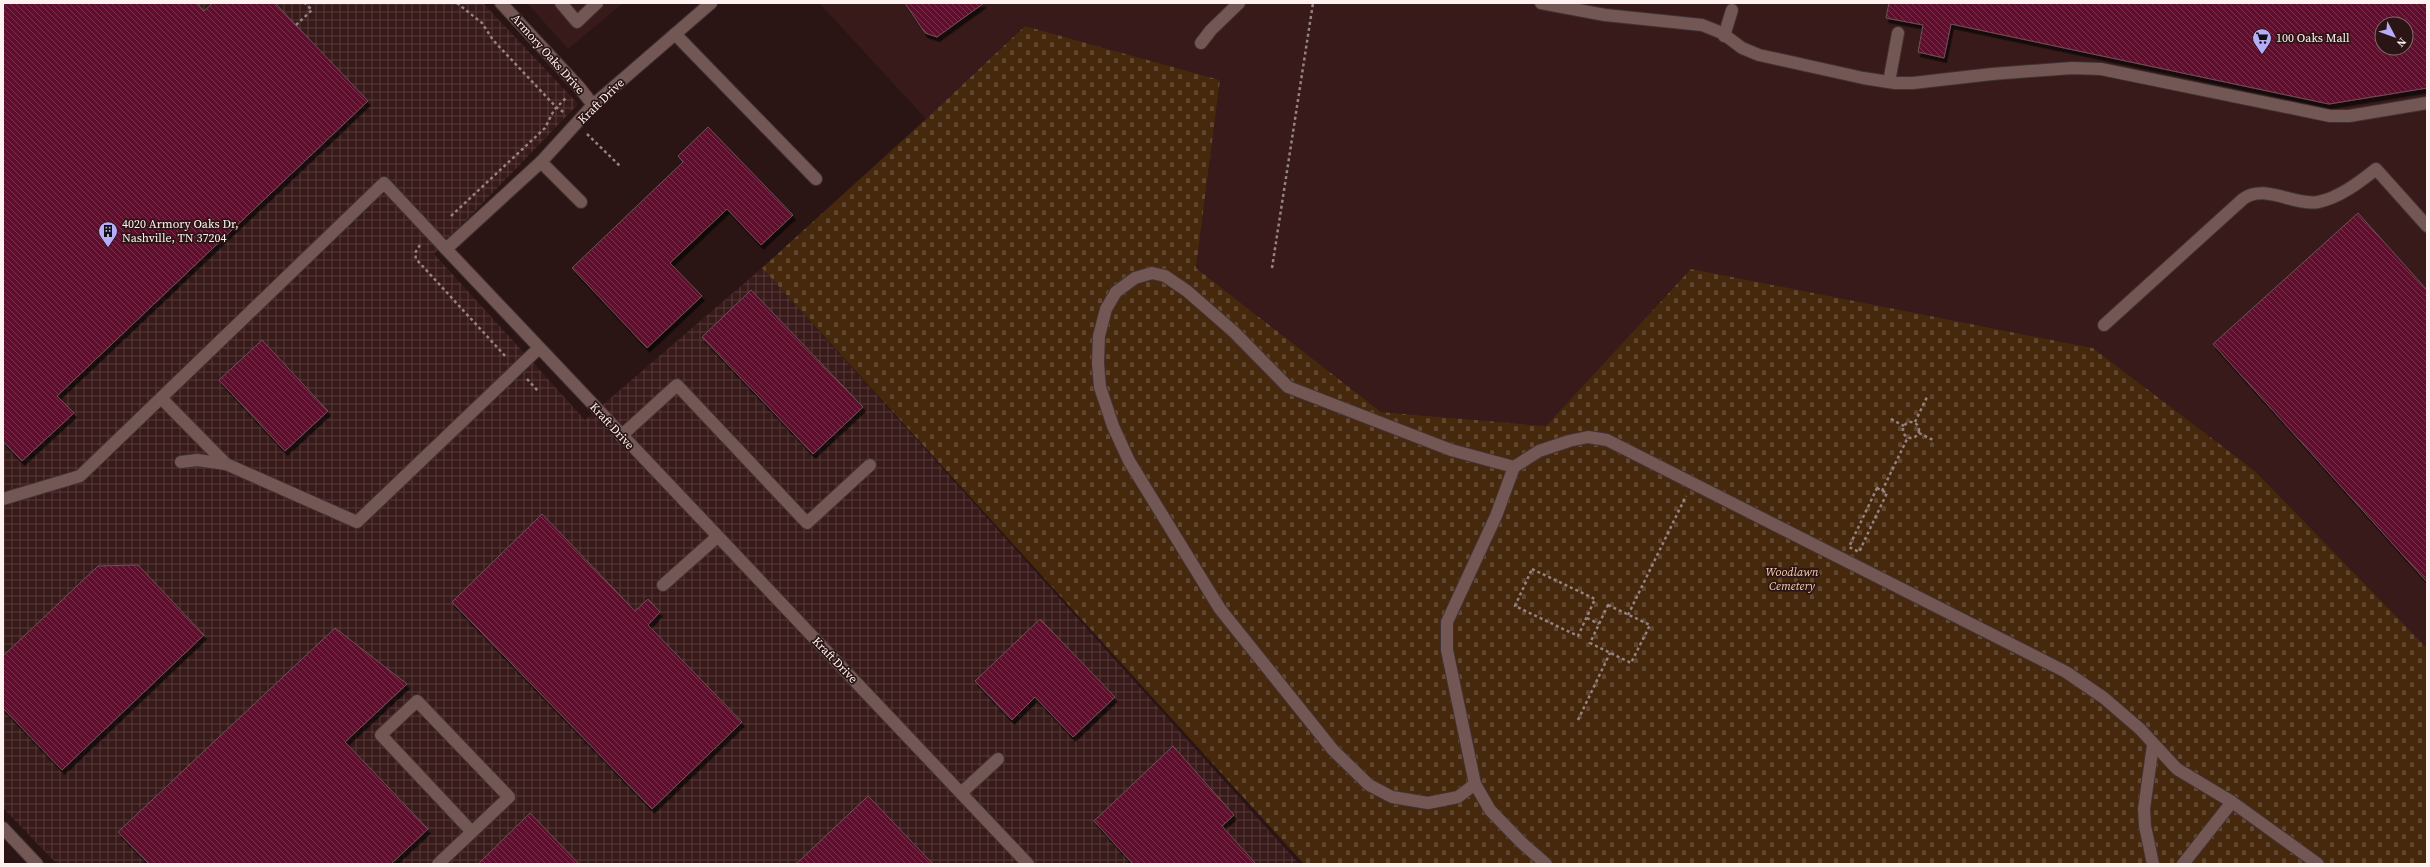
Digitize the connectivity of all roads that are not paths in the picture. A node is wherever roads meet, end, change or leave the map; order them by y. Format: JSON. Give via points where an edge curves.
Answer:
{"nodes":[{"id":1,"x":502,"y":3,"type":"edge"},
{"id":2,"x":561,"y":3,"type":"edge"},
{"id":3,"x":597,"y":3,"type":"edge"},
{"id":4,"x":711,"y":3,"type":"edge"},
{"id":5,"x":1239,"y":3,"type":"edge"},
{"id":6,"x":1540,"y":3,"type":"edge"},
{"id":7,"x":1732,"y":10,"type":"dead end"},
{"id":8,"x":1898,"y":33,"type":"dead end"},
{"id":9,"x":675,"y":34,"type":"junction"},
{"id":10,"x":1724,"y":36,"type":"junction"},
{"id":11,"x":1202,"y":43,"type":"dead end"},
{"id":12,"x":1889,"y":82,"type":"junction"},
{"id":13,"x":2427,"y":103,"type":"edge"},
{"id":14,"x":593,"y":105,"type":"junction"},
{"id":15,"x":541,"y":162,"type":"junction"},
{"id":16,"x":816,"y":179,"type":"dead end"},
{"id":17,"x":581,"y":202,"type":"dead end"},
{"id":18,"x":2427,"y":226,"type":"edge"},
{"id":19,"x":446,"y":249,"type":"junction"},
{"id":20,"x":2104,"y":325,"type":"dead end"},
{"id":21,"x":539,"y":348,"type":"junction"},
{"id":22,"x":161,"y":398,"type":"junction"},
{"id":23,"x":622,"y":436,"type":"junction"},
{"id":24,"x":181,"y":462,"type":"dead end"},
{"id":25,"x":226,"y":464,"type":"junction"},
{"id":26,"x":870,"y":465,"type":"dead end"},
{"id":27,"x":1514,"y":467,"type":"junction"},
{"id":28,"x":3,"y":499,"type":"edge"},
{"id":29,"x":717,"y":536,"type":"junction"},
{"id":30,"x":663,"y":586,"type":"dead end"},
{"id":31,"x":2154,"y":745,"type":"junction"},
{"id":32,"x":998,"y":759,"type":"dead end"},
{"id":33,"x":1475,"y":784,"type":"junction"},
{"id":34,"x":961,"y":793,"type":"junction"},
{"id":35,"x":2232,"y":802,"type":"junction"},
{"id":36,"x":3,"y":828,"type":"edge"},
{"id":37,"x":472,"y":832,"type":"junction"},
{"id":38,"x":38,"y":864,"type":"edge"},
{"id":39,"x":438,"y":864,"type":"edge"},
{"id":40,"x":1028,"y":864,"type":"edge"},
{"id":41,"x":1546,"y":864,"type":"edge"},
{"id":42,"x":2153,"y":864,"type":"edge"},
{"id":43,"x":2183,"y":864,"type":"edge"},
{"id":44,"x":2318,"y":864,"type":"edge"}],
"edges":[{"from":1,"to":14,"type":"street","name":"Armory Oaks Drive"},
{"from":2,"to":3,"type":"street","via":[[577,22]]},
{"from":4,"to":9,"type":"street","name":"Kraft Drive"},
{"from":5,"to":11,"type":"street","via":[[1211,30]]},
{"from":6,"to":10,"type":"street","via":[[1605,15],[1702,25]]},
{"from":7,"to":10,"type":"street"},
{"from":8,"to":12,"type":"street"},
{"from":9,"to":14,"type":"street","name":"Kraft Drive"},
{"from":9,"to":16,"type":"street"},
{"from":10,"to":12,"type":"street","via":[[1759,55]]},
{"from":12,"to":13,"type":"street","via":[[1912,84],[1992,74],[2086,68],[2330,116],[2349,116]]},
{"from":14,"to":15,"type":"street","name":"Kraft Drive"},
{"from":15,"to":17,"type":"street"},
{"from":15,"to":19,"type":"street","name":"Kraft Drive"},
{"from":18,"to":20,"type":"street","via":[[2376,169],[2345,190],[2317,202],[2301,202],[2255,193],[2248,195]]},
{"from":19,"to":21,"type":"street","name":"Kraft Drive"},
{"from":19,"to":22,"type":"street","via":[[384,183]]},
{"from":21,"to":23,"type":"street","name":"Kraft Drive"},
{"from":21,"to":25,"type":"street","via":[[357,522]]},
{"from":22,"to":25,"type":"street"},
{"from":22,"to":28,"type":"street","via":[[80,476]]},
{"from":23,"to":26,"type":"street","via":[[677,385],[807,523]]},
{"from":23,"to":29,"type":"street","name":"Kraft Drive"},
{"from":24,"to":25,"type":"street","via":[[197,460]]},
{"from":27,"to":31,"type":"street","via":[[1539,451],[1588,436],[1607,440],[2066,672],[2104,698]]},
{"from":27,"to":33,"type":"street","via":[[1496,516],[1447,622],[1447,650]]},
{"from":27,"to":33,"type":"street","via":[[1451,450],[1293,390],[1199,301],[1165,276],[1152,273],[1135,278],[1116,292],[1106,309],[1099,336],[1098,363],[1102,393],[1113,426],[1133,468],[1220,609],[1333,750],[1369,785],[1392,797],[1428,803],[1458,797]]},
{"from":29,"to":30,"type":"street"},
{"from":29,"to":34,"type":"street","name":"Kraft Drive"},
{"from":31,"to":35,"type":"street","via":[[2177,769]]},
{"from":31,"to":42,"type":"street","via":[[2144,809]]},
{"from":32,"to":34,"type":"street"},
{"from":33,"to":41,"type":"street","via":[[1490,810],[1522,844]]},
{"from":34,"to":40,"type":"street","name":"Kraft Drive"},
{"from":35,"to":43,"type":"street"},
{"from":35,"to":44,"type":"street"},
{"from":36,"to":38,"type":"street"},
{"from":37,"to":37,"type":"street","via":[[509,797],[417,701],[380,735]]},
{"from":37,"to":39,"type":"street"}]}
